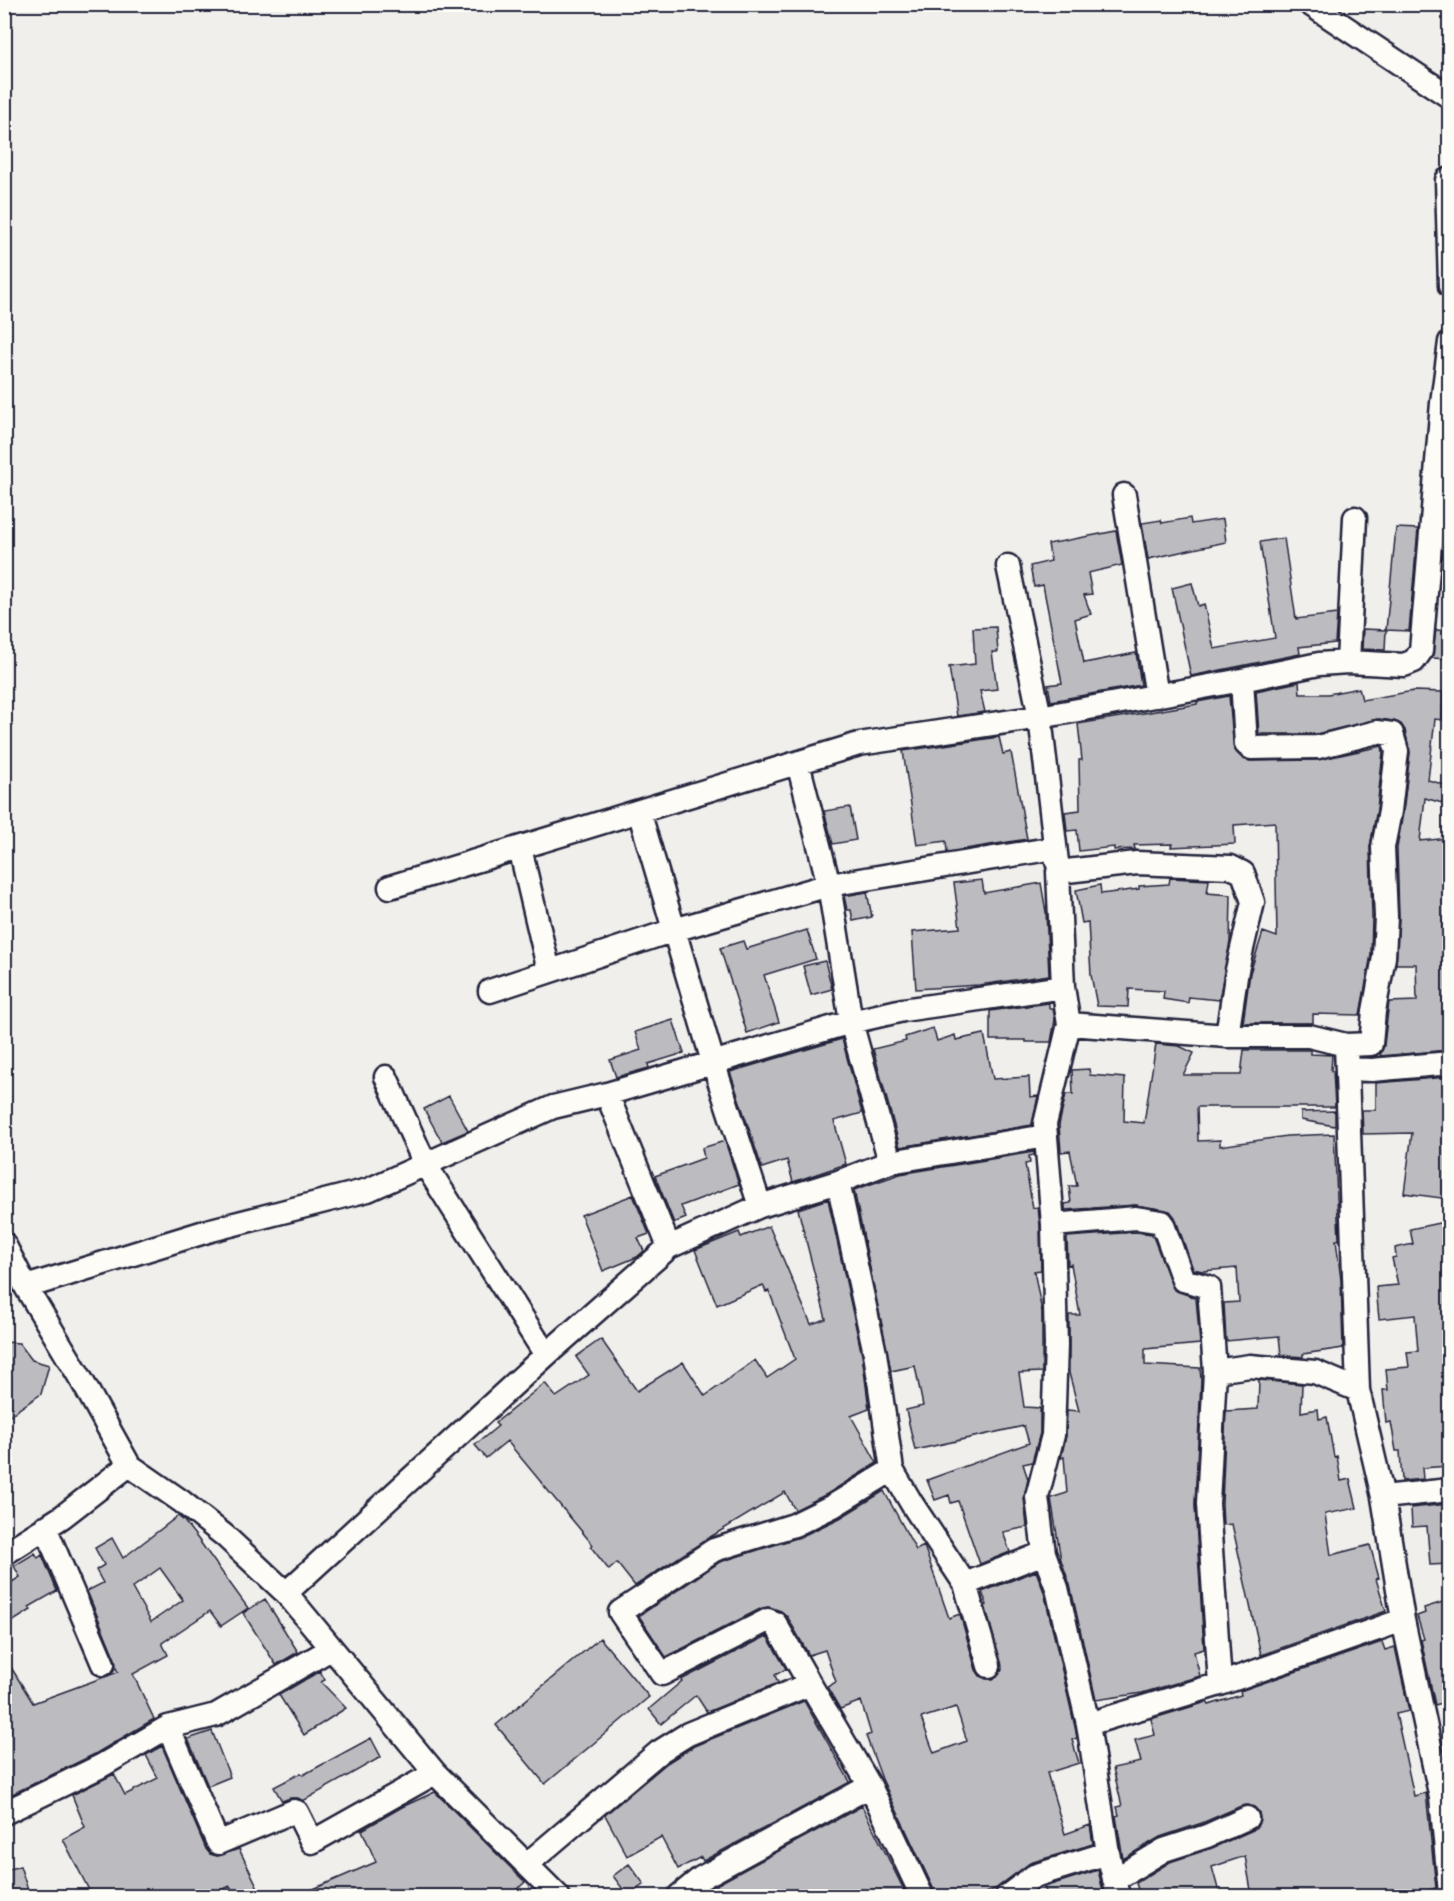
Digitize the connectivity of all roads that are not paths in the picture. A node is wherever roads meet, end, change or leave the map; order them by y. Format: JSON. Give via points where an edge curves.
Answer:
{"nodes":[{"id":1,"x":1310,"y":4,"type":"edge"},
{"id":2,"x":1449,"y":97,"type":"edge"},
{"id":3,"x":1447,"y":180,"type":"dead end"},
{"id":4,"x":1449,"y":286,"type":"edge"},
{"id":5,"x":1449,"y":342,"type":"edge"},
{"id":6,"x":1124,"y":495,"type":"dead end"},
{"id":7,"x":1355,"y":518,"type":"dead end"},
{"id":8,"x":1008,"y":566,"type":"dead end"},
{"id":9,"x":1348,"y":663,"type":"junction"},
{"id":10,"x":1242,"y":680,"type":"junction"},
{"id":11,"x":1157,"y":696,"type":"junction"},
{"id":12,"x":1040,"y":717,"type":"junction"},
{"id":13,"x":798,"y":763,"type":"junction"},
{"id":14,"x":639,"y":811,"type":"junction"},
{"id":15,"x":520,"y":848,"type":"junction"},
{"id":16,"x":1055,"y":848,"type":"junction"},
{"id":17,"x":1058,"y":872,"type":"junction"},
{"id":18,"x":829,"y":885,"type":"junction"},
{"id":19,"x":390,"y":888,"type":"dead end"},
{"id":20,"x":674,"y":930,"type":"junction"},
{"id":21,"x":549,"y":971,"type":"junction"},
{"id":22,"x":1063,"y":987,"type":"junction"},
{"id":23,"x":490,"y":991,"type":"dead end"},
{"id":24,"x":851,"y":1022,"type":"junction"},
{"id":25,"x":1069,"y":1024,"type":"junction"},
{"id":26,"x":1227,"y":1036,"type":"junction"},
{"id":27,"x":1346,"y":1045,"type":"junction"},
{"id":28,"x":713,"y":1062,"type":"junction"},
{"id":29,"x":1449,"y":1063,"type":"edge"},
{"id":30,"x":1347,"y":1069,"type":"junction"},
{"id":31,"x":386,"y":1077,"type":"dead end"},
{"id":32,"x":607,"y":1094,"type":"junction"},
{"id":33,"x":1046,"y":1136,"type":"junction"},
{"id":34,"x":890,"y":1162,"type":"junction"},
{"id":35,"x":425,"y":1164,"type":"junction"},
{"id":36,"x":838,"y":1182,"type":"junction"},
{"id":37,"x":760,"y":1206,"type":"junction"},
{"id":38,"x":1053,"y":1225,"type":"junction"},
{"id":39,"x":4,"y":1245,"type":"edge"},
{"id":40,"x":669,"y":1247,"type":"junction"},
{"id":41,"x":26,"y":1287,"type":"junction"},
{"id":42,"x":546,"y":1355,"type":"junction"},
{"id":43,"x":1215,"y":1371,"type":"junction"},
{"id":44,"x":1358,"y":1390,"type":"junction"},
{"id":45,"x":129,"y":1465,"type":"junction"},
{"id":46,"x":892,"y":1470,"type":"junction"},
{"id":47,"x":1449,"y":1490,"type":"edge"},
{"id":48,"x":1383,"y":1497,"type":"junction"},
{"id":49,"x":45,"y":1527,"type":"junction"},
{"id":50,"x":1044,"y":1553,"type":"junction"},
{"id":51,"x":4,"y":1554,"type":"edge"},
{"id":52,"x":965,"y":1584,"type":"junction"},
{"id":53,"x":286,"y":1593,"type":"junction"},
{"id":54,"x":1403,"y":1620,"type":"junction"},
{"id":55,"x":331,"y":1649,"type":"junction"},
{"id":56,"x":103,"y":1664,"type":"dead end"},
{"id":57,"x":989,"y":1666,"type":"dead end"},
{"id":58,"x":810,"y":1684,"type":"junction"},
{"id":59,"x":1220,"y":1684,"type":"junction"},
{"id":60,"x":1088,"y":1724,"type":"junction"},
{"id":61,"x":168,"y":1727,"type":"junction"},
{"id":62,"x":435,"y":1773,"type":"junction"},
{"id":63,"x":870,"y":1786,"type":"junction"},
{"id":64,"x":1445,"y":1797,"type":"edge"},
{"id":65,"x":4,"y":1813,"type":"edge"},
{"id":66,"x":1247,"y":1818,"type":"dead end"},
{"id":67,"x":1108,"y":1852,"type":"junction"},
{"id":68,"x":526,"y":1865,"type":"junction"},
{"id":69,"x":1116,"y":1888,"type":"edge"},
{"id":70,"x":1444,"y":1894,"type":"edge"},
{"id":71,"x":558,"y":1896,"type":"edge"},
{"id":72,"x":679,"y":1896,"type":"edge"},
{"id":73,"x":922,"y":1896,"type":"edge"},
{"id":74,"x":1007,"y":1896,"type":"edge"}],
"edges":[{"from":1,"to":2,"type":"street"},
{"from":3,"to":4,"type":"street"},
{"from":5,"to":9,"type":"street","via":[[1421,651],[1414,661],[1404,664]]},
{"from":6,"to":11,"type":"street"},
{"from":7,"to":9,"type":"street"},
{"from":8,"to":12,"type":"street"},
{"from":9,"to":10,"type":"street","via":[[1319,664]]},
{"from":10,"to":11,"type":"street"},
{"from":10,"to":27,"type":"street","via":[[1246,744],[1251,748],[1318,747],[1377,732],[1392,735],[1397,751],[1383,847],[1384,957],[1371,1044]]},
{"from":11,"to":12,"type":"street"},
{"from":12,"to":13,"type":"street","via":[[859,744]]},
{"from":12,"to":16,"type":"street"},
{"from":13,"to":14,"type":"street"},
{"from":13,"to":18,"type":"street"},
{"from":14,"to":15,"type":"street"},
{"from":14,"to":20,"type":"street"},
{"from":15,"to":19,"type":"street"},
{"from":15,"to":21,"type":"street"},
{"from":16,"to":17,"type":"street"},
{"from":16,"to":18,"type":"street"},
{"from":17,"to":22,"type":"street"},
{"from":17,"to":26,"type":"street","via":[[1137,863],[1231,867],[1243,873],[1252,902]]},
{"from":18,"to":20,"type":"street"},
{"from":18,"to":24,"type":"street"},
{"from":20,"to":21,"type":"street"},
{"from":20,"to":28,"type":"street"},
{"from":21,"to":23,"type":"street"},
{"from":22,"to":24,"type":"street","via":[[903,1010]]},
{"from":22,"to":25,"type":"street"},
{"from":24,"to":28,"type":"street"},
{"from":24,"to":34,"type":"street"},
{"from":25,"to":26,"type":"street"},
{"from":25,"to":33,"type":"street","via":[[1045,1124]]},
{"from":26,"to":27,"type":"street","via":[[1309,1036]]},
{"from":27,"to":30,"type":"street"},
{"from":28,"to":32,"type":"street"},
{"from":28,"to":37,"type":"street"},
{"from":29,"to":30,"type":"street"},
{"from":30,"to":44,"type":"street"},
{"from":31,"to":35,"type":"street"},
{"from":32,"to":35,"type":"street","via":[[554,1107]]},
{"from":32,"to":40,"type":"street"},
{"from":33,"to":34,"type":"street"},
{"from":33,"to":38,"type":"street"},
{"from":34,"to":36,"type":"street"},
{"from":35,"to":41,"type":"street","via":[[368,1190],[211,1230]]},
{"from":35,"to":42,"type":"street"},
{"from":36,"to":37,"type":"street"},
{"from":36,"to":46,"type":"street","via":[[875,1353]]},
{"from":37,"to":40,"type":"street"},
{"from":38,"to":43,"type":"street","via":[[1136,1218],[1162,1222],[1183,1280],[1209,1287]]},
{"from":38,"to":50,"type":"street","via":[[1053,1435],[1037,1497]]},
{"from":39,"to":41,"type":"street"},
{"from":40,"to":42,"type":"street"},
{"from":41,"to":45,"type":"street"},
{"from":42,"to":53,"type":"street"},
{"from":43,"to":44,"type":"street","via":[[1250,1366],[1315,1372]]},
{"from":43,"to":59,"type":"street","via":[[1208,1504]]},
{"from":44,"to":48,"type":"street"},
{"from":45,"to":49,"type":"street"},
{"from":45,"to":53,"type":"street","via":[[225,1536]]},
{"from":46,"to":52,"type":"street"},
{"from":46,"to":58,"type":"street","via":[[843,1501],[794,1525],[714,1550],[620,1612],[662,1674],[768,1620],[775,1623]]},
{"from":47,"to":48,"type":"street"},
{"from":48,"to":54,"type":"street"},
{"from":49,"to":51,"type":"street"},
{"from":49,"to":56,"type":"street"},
{"from":50,"to":52,"type":"street"},
{"from":50,"to":60,"type":"street","via":[[1057,1588]]},
{"from":52,"to":57,"type":"street"},
{"from":53,"to":55,"type":"street"},
{"from":54,"to":59,"type":"street"},
{"from":54,"to":64,"type":"street"},
{"from":55,"to":61,"type":"street","via":[[216,1714]]},
{"from":55,"to":62,"type":"street"},
{"from":58,"to":63,"type":"street"},
{"from":58,"to":68,"type":"street","via":[[688,1734],[659,1752]]},
{"from":59,"to":60,"type":"street"},
{"from":60,"to":67,"type":"street"},
{"from":61,"to":62,"type":"street","via":[[218,1843],[294,1811],[312,1842]]},
{"from":61,"to":65,"type":"street","via":[[101,1766]]},
{"from":62,"to":68,"type":"street"},
{"from":63,"to":72,"type":"street","via":[[701,1878]]},
{"from":63,"to":73,"type":"street"},
{"from":64,"to":70,"type":"street"},
{"from":66,"to":69,"type":"street","via":[[1164,1850]]},
{"from":67,"to":69,"type":"street"},
{"from":67,"to":74,"type":"street","via":[[1034,1876]]},
{"from":68,"to":71,"type":"street"}]}
